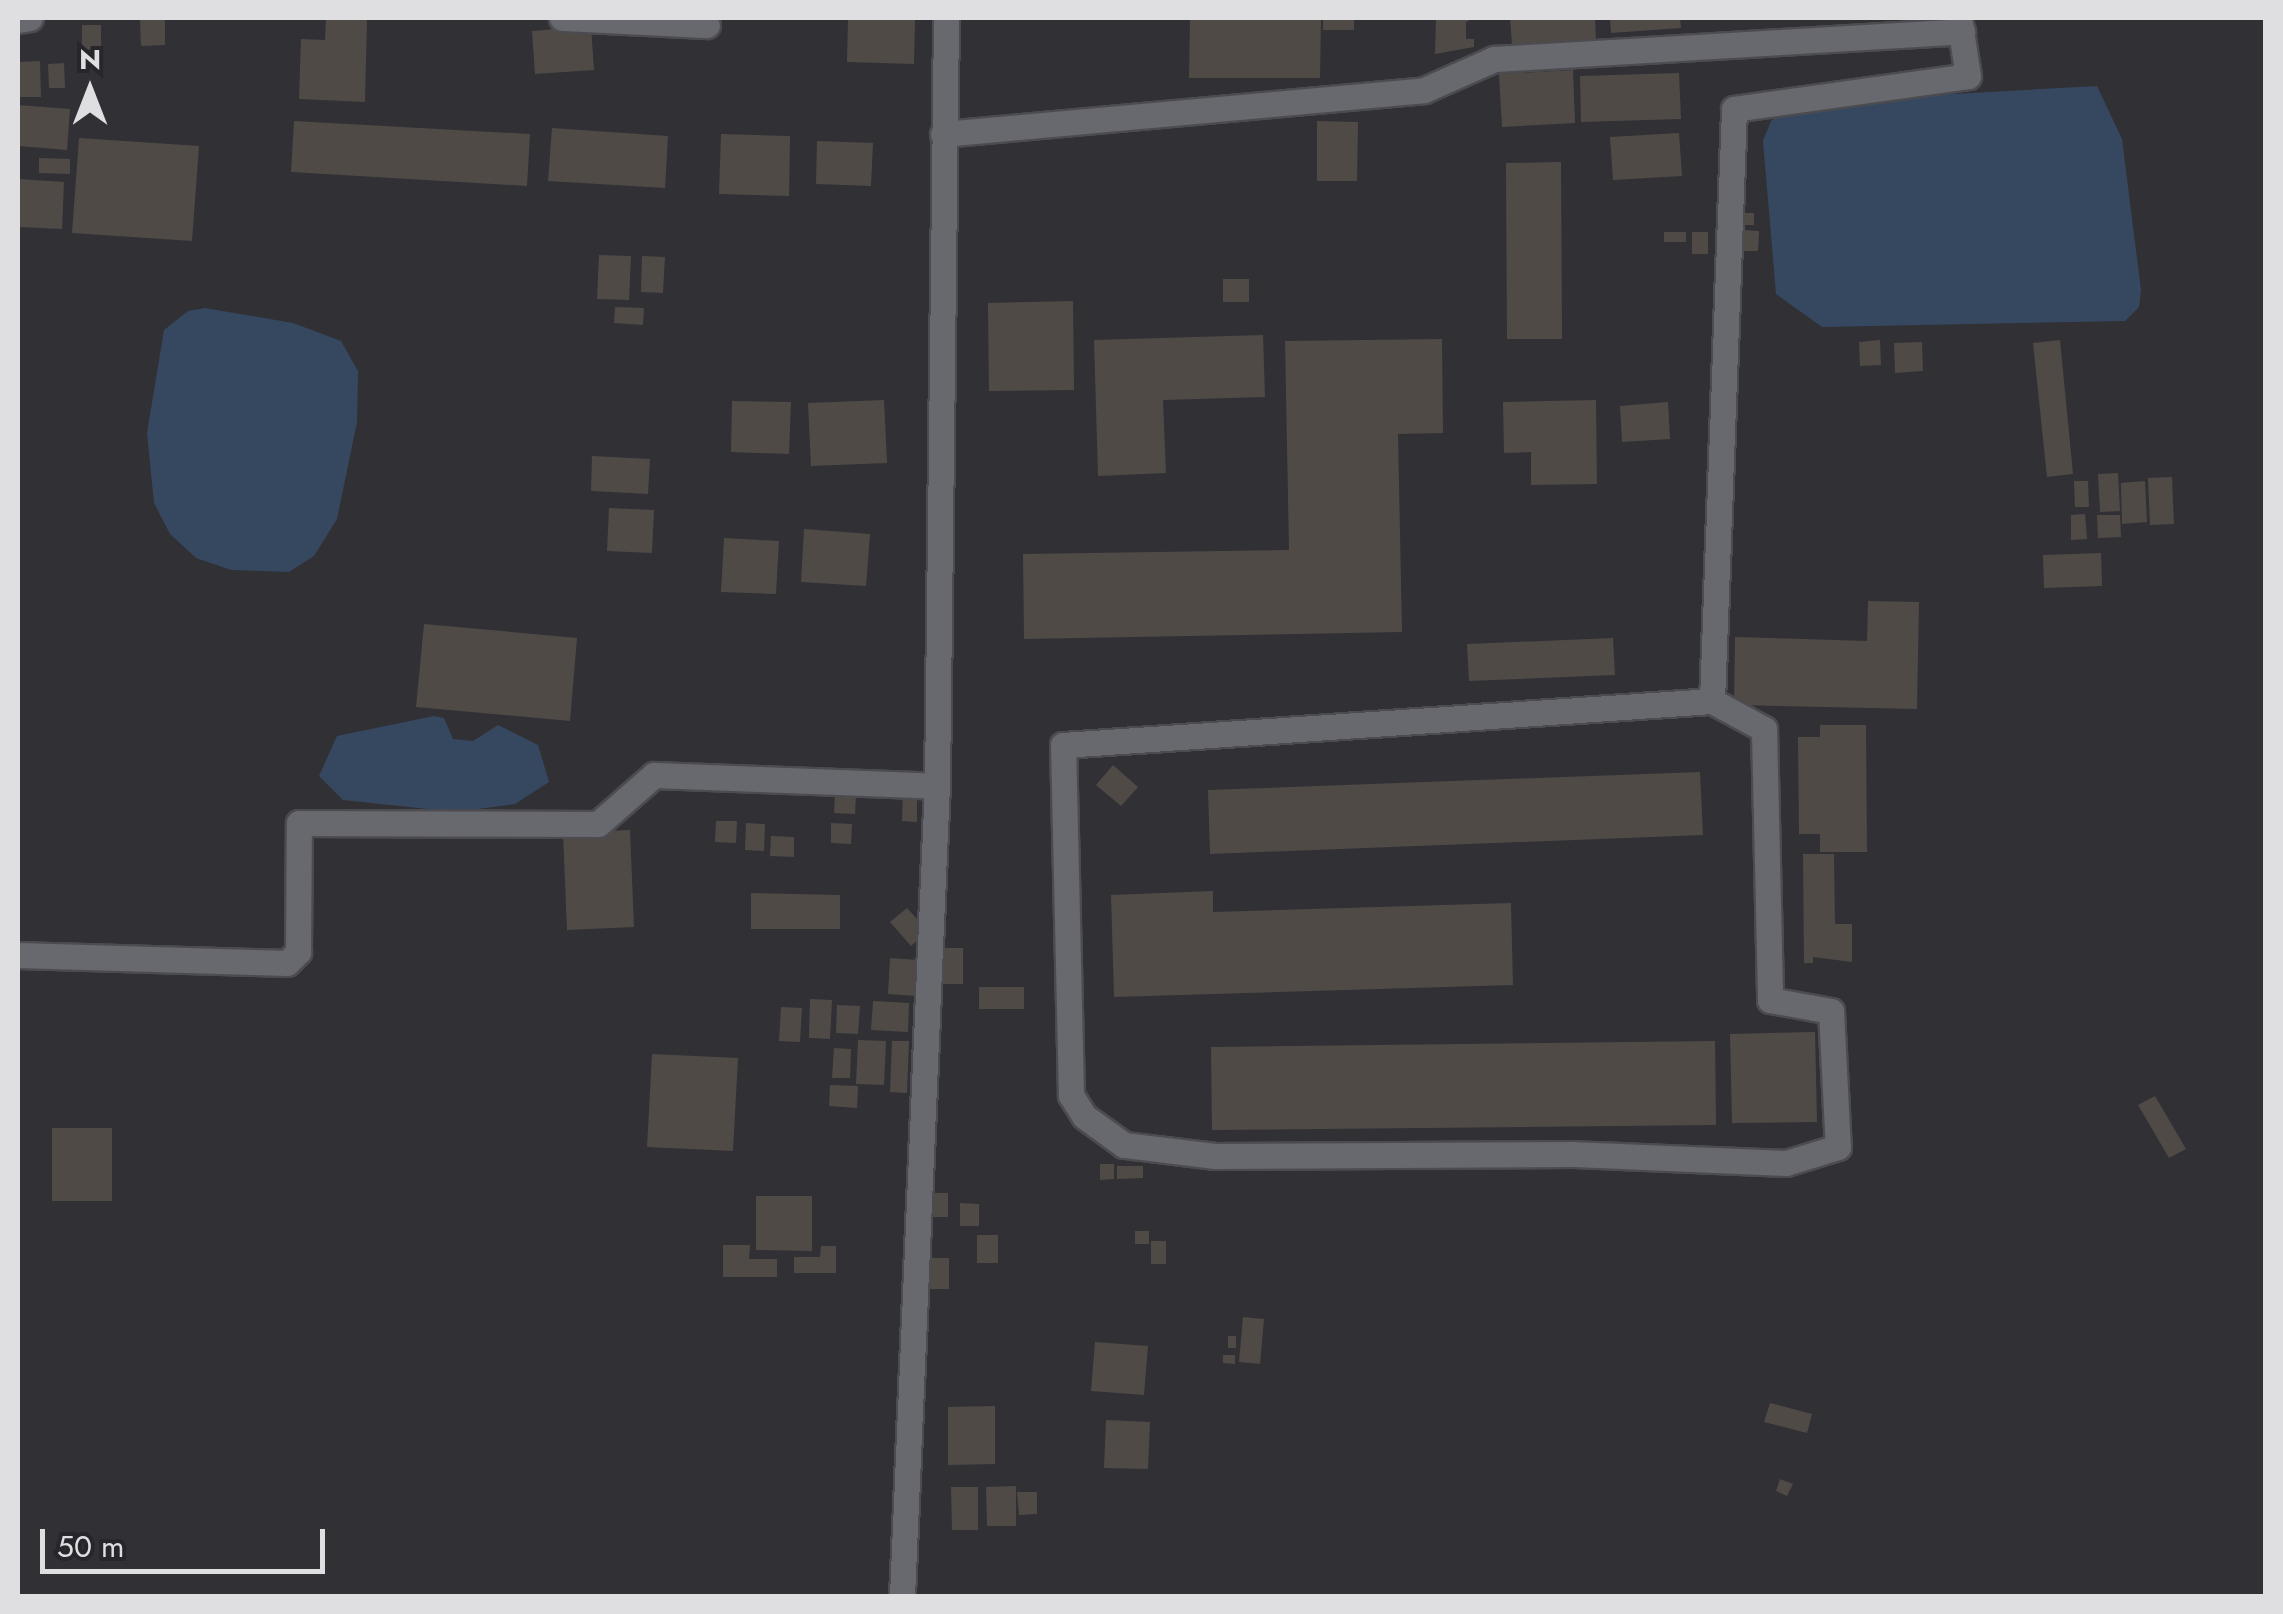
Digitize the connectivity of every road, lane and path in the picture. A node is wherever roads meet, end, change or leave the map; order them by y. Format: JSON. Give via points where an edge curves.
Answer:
{"nodes":[{"id":1,"x":30,"y":18,"type":"edge"},
{"id":2,"x":562,"y":18,"type":"edge"},
{"id":3,"x":946,"y":18,"type":"edge"},
{"id":4,"x":18,"y":20,"type":"edge"},
{"id":5,"x":1960,"y":24,"type":"edge"},
{"id":6,"x":707,"y":25,"type":"dead end"},
{"id":7,"x":943,"y":134,"type":"junction"},
{"id":8,"x":1712,"y":700,"type":"junction"},
{"id":9,"x":937,"y":786,"type":"junction"},
{"id":10,"x":18,"y":954,"type":"edge"},
{"id":11,"x":902,"y":1596,"type":"edge"}],
"edges":[{"from":1,"to":4,"type":"street"},
{"from":2,"to":6,"type":"street"},
{"from":3,"to":7,"type":"street"},
{"from":5,"to":7,"type":"street","via":[[1494,59],[1424,90]]},
{"from":5,"to":8,"type":"street","via":[[1968,76],[1734,109]]},
{"from":7,"to":9,"type":"street"},
{"from":8,"to":8,"type":"street","via":[[1063,746],[1072,1095],[1084,1116],[1124,1146],[1215,1156],[1574,1154],[1786,1163],[1838,1147],[1831,1012],[1770,1000],[1764,729]]},
{"from":9,"to":10,"type":"street","via":[[654,775],[598,824],[299,823],[298,952],[288,964]]},
{"from":9,"to":11,"type":"street"}]}
